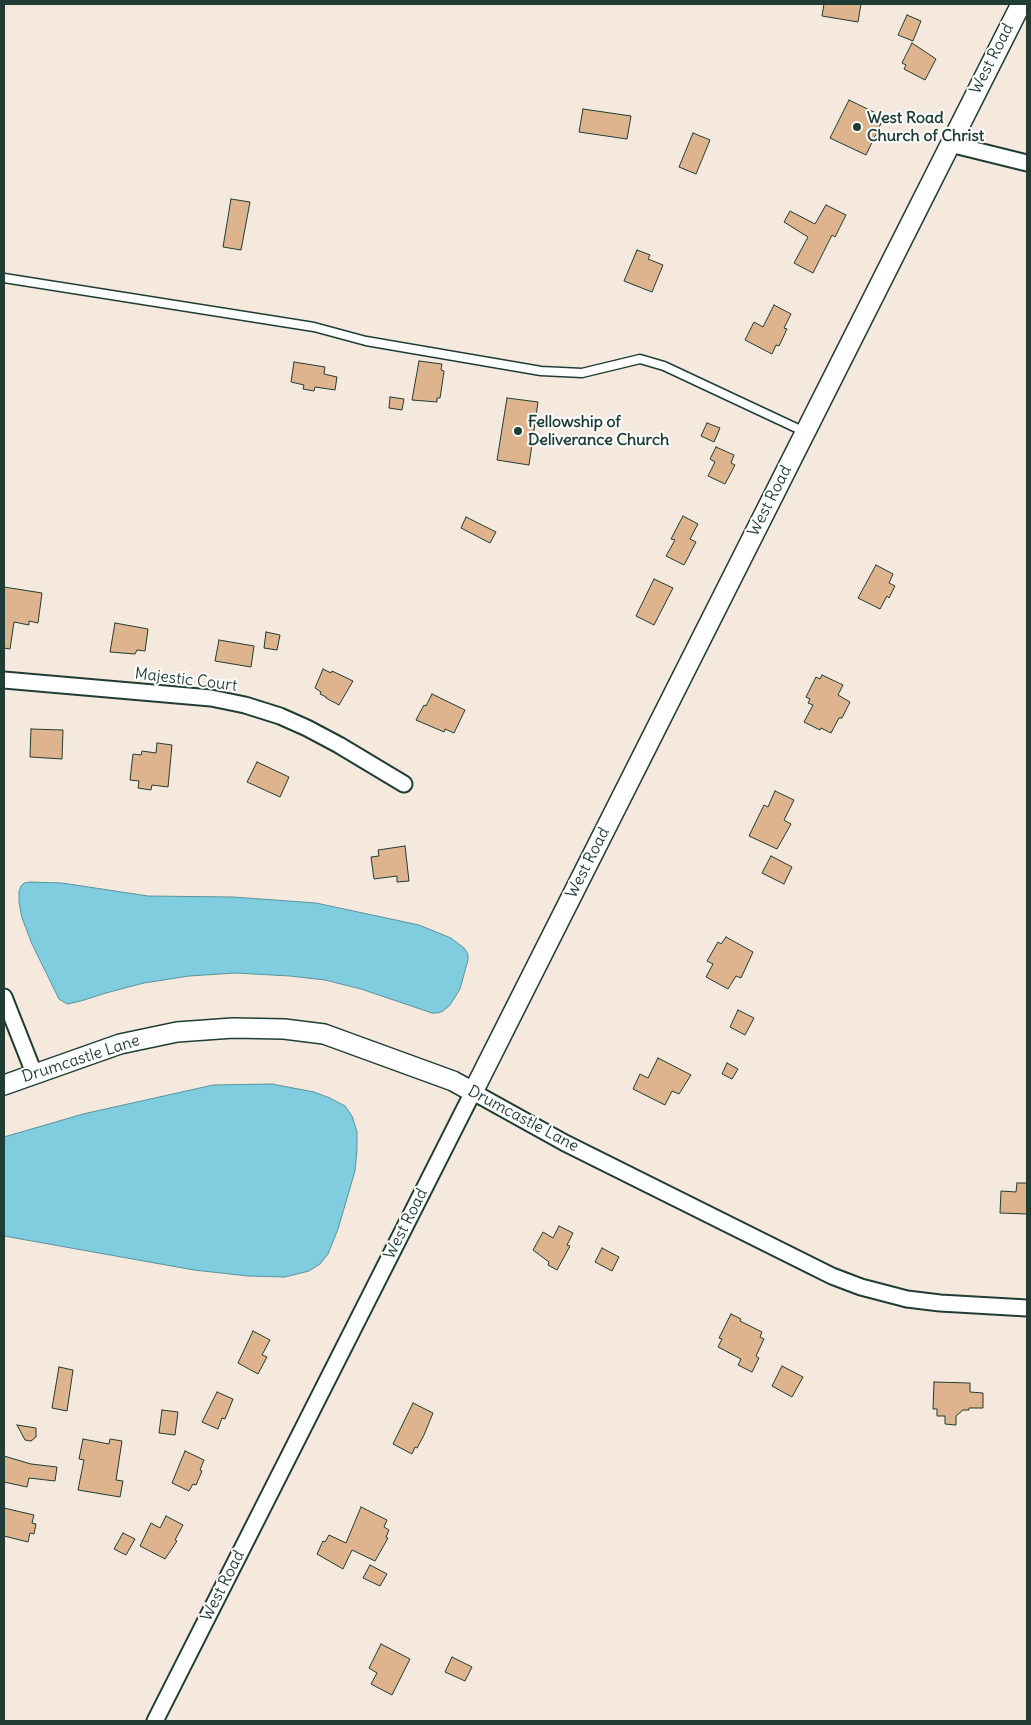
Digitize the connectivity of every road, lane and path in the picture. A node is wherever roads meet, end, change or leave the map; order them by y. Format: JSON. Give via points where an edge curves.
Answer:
{"nodes":[{"id":1,"x":1020,"y":4,"type":"edge"},
{"id":2,"x":950,"y":144,"type":"junction"},
{"id":3,"x":1027,"y":163,"type":"edge"},
{"id":4,"x":4,"y":278,"type":"edge"},
{"id":5,"x":805,"y":432,"type":"junction"},
{"id":6,"x":4,"y":680,"type":"edge"},
{"id":7,"x":404,"y":784,"type":"dead end"},
{"id":8,"x":4,"y":997,"type":"edge"},
{"id":9,"x":34,"y":1074,"type":"junction"},
{"id":10,"x":4,"y":1085,"type":"edge"},
{"id":11,"x":473,"y":1092,"type":"junction"},
{"id":12,"x":1027,"y":1308,"type":"edge"},
{"id":13,"x":155,"y":1721,"type":"edge"}],
"edges":[{"from":1,"to":2,"type":"street","name":"West Road"},
{"from":2,"to":3,"type":"street"},
{"from":2,"to":5,"type":"street","name":"West Road"},
{"from":4,"to":5,"type":"lane","via":[[314,327],[366,341],[541,372],[582,373],[640,359],[664,366]]},
{"from":5,"to":11,"type":"street","name":"West Road"},
{"from":6,"to":7,"type":"street","name":"Majestic Court","via":[[212,698],[245,705],[307,728]]},
{"from":8,"to":9,"type":"street"},
{"from":9,"to":10,"type":"street","name":"Drumcastle Lane"},
{"from":9,"to":11,"type":"street","name":"Drumcastle Lane","via":[[120,1044],[177,1032],[284,1029],[324,1034]]},
{"from":11,"to":12,"type":"street","name":"Drumcastle Lane","via":[[565,1142],[832,1276],[907,1300]]},
{"from":11,"to":13,"type":"street","name":"West Road"}]}
